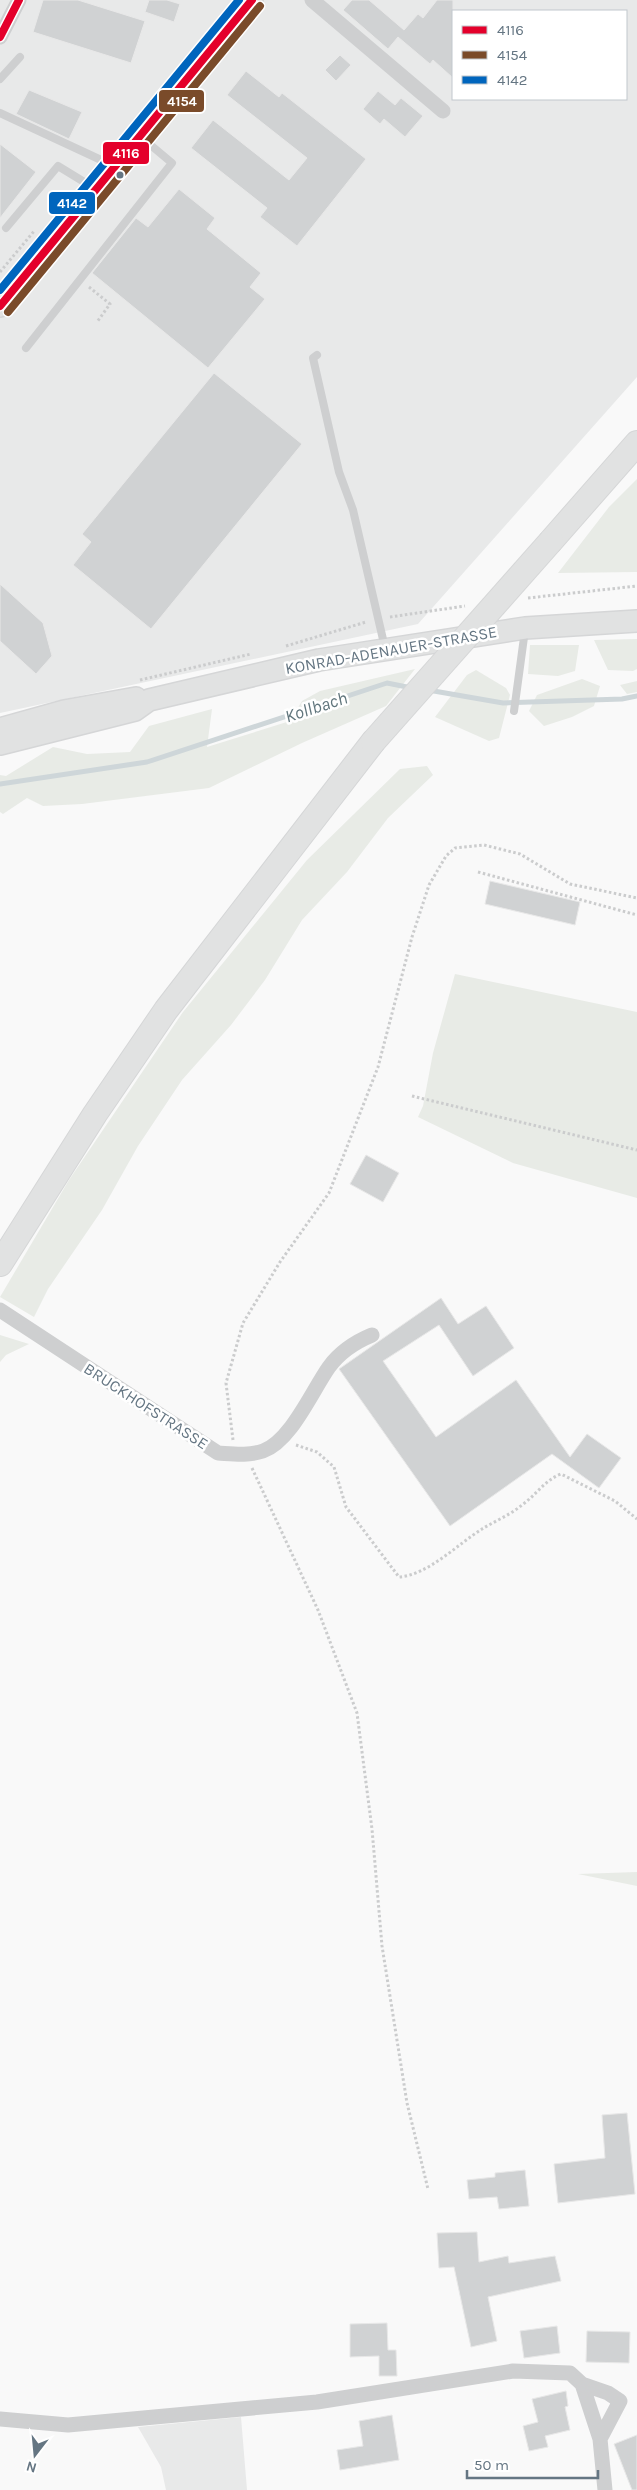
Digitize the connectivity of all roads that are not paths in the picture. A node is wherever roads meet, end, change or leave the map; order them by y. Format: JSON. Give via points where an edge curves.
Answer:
{"nodes":[{"id":1,"x":20,"y":0,"type":"edge"},
{"id":2,"x":252,"y":0,"type":"edge"},
{"id":3,"x":312,"y":0,"type":"edge"},
{"id":4,"x":4,"y":20,"type":"edge"},
{"id":5,"x":0,"y":37,"type":"edge"},
{"id":6,"x":20,"y":57,"type":"dead end"},
{"id":7,"x":0,"y":79,"type":"edge"},
{"id":8,"x":443,"y":111,"type":"dead end"},
{"id":9,"x":0,"y":114,"type":"edge"},
{"id":10,"x":139,"y":136,"type":"junction"},
{"id":11,"x":114,"y":166,"type":"junction"},
{"id":12,"x":96,"y":190,"type":"junction"},
{"id":13,"x":6,"y":228,"type":"dead end"},
{"id":14,"x":0,"y":306,"type":"edge"},
{"id":15,"x":26,"y":348,"type":"dead end"},
{"id":16,"x":317,"y":355,"type":"dead end"},
{"id":17,"x":637,"y":443,"type":"edge"},
{"id":18,"x":637,"y":621,"type":"edge"},
{"id":19,"x":525,"y":628,"type":"junction"},
{"id":20,"x":385,"y":650,"type":"junction"},
{"id":21,"x":149,"y":700,"type":"junction"},
{"id":22,"x":514,"y":711,"type":"dead end"},
{"id":23,"x":0,"y":729,"type":"edge"},
{"id":24,"x":0,"y":744,"type":"edge"},
{"id":25,"x":0,"y":1264,"type":"edge"},
{"id":26,"x":0,"y":1310,"type":"edge"},
{"id":27,"x":372,"y":1335,"type":"dead end"},
{"id":28,"x":582,"y":2384,"type":"junction"},
{"id":29,"x":0,"y":2419,"type":"edge"},
{"id":30,"x":600,"y":2439,"type":"junction"},
{"id":31,"x":605,"y":2490,"type":"edge"}],
"edges":[{"from":1,"to":4,"type":"street"},
{"from":2,"to":10,"type":"street"},
{"from":3,"to":8,"type":"street"},
{"from":4,"to":5,"type":"street"},
{"from":6,"to":7,"type":"lane"},
{"from":9,"to":11,"type":"lane"},
{"from":10,"to":11,"type":"street"},
{"from":10,"to":15,"type":"lane","via":[[172,163]]},
{"from":11,"to":12,"type":"street"},
{"from":12,"to":13,"type":"lane","via":[[58,166]]},
{"from":12,"to":14,"type":"street"},
{"from":16,"to":20,"type":"lane","via":[[313,358],[339,472],[353,510]]},
{"from":17,"to":25,"type":"main road","bridge":true,"via":[[374,742],[166,1010],[95,1114]]},
{"from":18,"to":19,"type":"street","name":"KONRAD-ADENAUER-STRASSE"},
{"from":19,"to":20,"type":"street","name":"KONRAD-ADENAUER-STRASSE"},
{"from":19,"to":22,"type":"lane"},
{"from":20,"to":21,"type":"street","name":"KONRAD-ADENAUER-STRASSE","via":[[319,660]]},
{"from":21,"to":23,"type":"street","name":"KONRAD-ADENAUER-STRASSE","via":[[132,697]]},
{"from":21,"to":24,"type":"street","name":"KONRAD-ADENAUER-STRASSE","via":[[135,710]]},
{"from":26,"to":27,"type":"street","name":"BRUCKHOFSTRASSE","via":[[218,1453],[246,1455],[281,1441],[330,1365],[354,1343]]},
{"from":28,"to":29,"type":"street","via":[[570,2373],[513,2371],[317,2402],[68,2425]]},
{"from":28,"to":30,"type":"street"},
{"from":28,"to":30,"type":"street","via":[[608,2392],[620,2401]]},
{"from":30,"to":31,"type":"street"}]}
